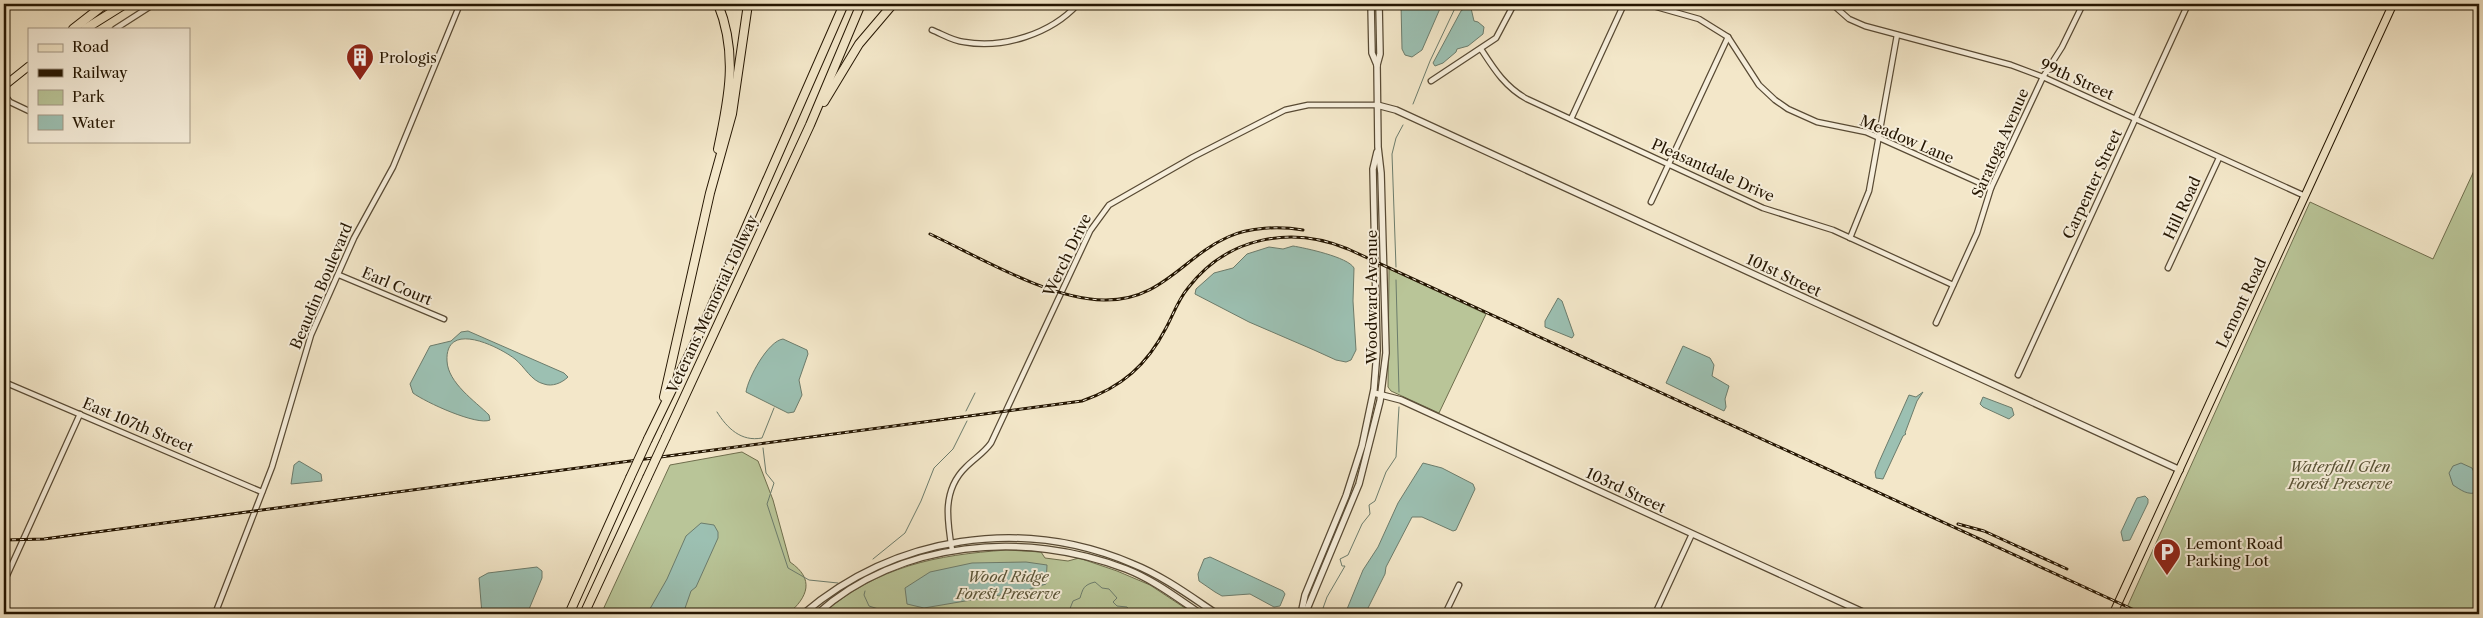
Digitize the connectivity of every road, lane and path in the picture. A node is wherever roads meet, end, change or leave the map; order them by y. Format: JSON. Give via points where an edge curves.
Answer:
{"nodes":[{"id":1,"x":104,"y":4,"type":"edge"},
{"id":2,"x":117,"y":4,"type":"edge"},
{"id":3,"x":125,"y":4,"type":"edge"},
{"id":4,"x":154,"y":4,"type":"edge"},
{"id":5,"x":460,"y":4,"type":"edge"},
{"id":6,"x":718,"y":4,"type":"edge"},
{"id":7,"x":748,"y":4,"type":"edge"},
{"id":8,"x":844,"y":4,"type":"edge"},
{"id":9,"x":861,"y":4,"type":"edge"},
{"id":10,"x":893,"y":4,"type":"edge"},
{"id":11,"x":1078,"y":4,"type":"edge"},
{"id":12,"x":1371,"y":4,"type":"edge"},
{"id":13,"x":1379,"y":4,"type":"edge"},
{"id":14,"x":1514,"y":4,"type":"edge"},
{"id":15,"x":1624,"y":4,"type":"edge"},
{"id":16,"x":1646,"y":4,"type":"edge"},
{"id":17,"x":1832,"y":4,"type":"edge"},
{"id":18,"x":2083,"y":4,"type":"edge"},
{"id":19,"x":2188,"y":4,"type":"edge"},
{"id":20,"x":2394,"y":4,"type":"edge"},
{"id":21,"x":74,"y":28,"type":"edge"},
{"id":22,"x":85,"y":28,"type":"edge"},
{"id":23,"x":86,"y":28,"type":"edge"},
{"id":24,"x":117,"y":28,"type":"edge"},
{"id":25,"x":932,"y":30,"type":"dead end"},
{"id":26,"x":1897,"y":35,"type":"junction"},
{"id":27,"x":1728,"y":37,"type":"junction"},
{"id":28,"x":1481,"y":49,"type":"junction"},
{"id":29,"x":1377,"y":65,"type":"junction"},
{"id":30,"x":28,"y":67,"type":"edge"},
{"id":31,"x":2043,"y":77,"type":"junction"},
{"id":32,"x":1431,"y":81,"type":"dead end"},
{"id":33,"x":4,"y":86,"type":"edge"},
{"id":34,"x":4,"y":94,"type":"edge"},
{"id":35,"x":1378,"y":105,"type":"junction"},
{"id":36,"x":28,"y":111,"type":"edge"},
{"id":37,"x":2136,"y":118,"type":"junction"},
{"id":38,"x":1570,"y":119,"type":"junction"},
{"id":39,"x":810,"y":125,"type":"junction"},
{"id":40,"x":1879,"y":138,"type":"junction"},
{"id":41,"x":1378,"y":147,"type":"junction"},
{"id":42,"x":2219,"y":158,"type":"junction"},
{"id":43,"x":1669,"y":164,"type":"junction"},
{"id":44,"x":1991,"y":188,"type":"junction"},
{"id":45,"x":710,"y":193,"type":"junction"},
{"id":46,"x":2306,"y":196,"type":"junction"},
{"id":47,"x":1652,"y":202,"type":"dead end"},
{"id":48,"x":1850,"y":238,"type":"junction"},
{"id":49,"x":2168,"y":268,"type":"dead end"},
{"id":50,"x":339,"y":275,"type":"junction"},
{"id":51,"x":1953,"y":285,"type":"junction"},
{"id":52,"x":444,"y":319,"type":"dead end"},
{"id":53,"x":1936,"y":323,"type":"dead end"},
{"id":54,"x":2018,"y":375,"type":"dead end"},
{"id":55,"x":4,"y":382,"type":"edge"},
{"id":56,"x":1374,"y":393,"type":"junction"},
{"id":57,"x":1381,"y":394,"type":"junction"},
{"id":58,"x":80,"y":414,"type":"junction"},
{"id":59,"x":659,"y":414,"type":"junction"},
{"id":60,"x":2180,"y":470,"type":"junction"},
{"id":61,"x":262,"y":492,"type":"junction"},
{"id":62,"x":1692,"y":534,"type":"junction"},
{"id":63,"x":951,"y":543,"type":"junction"},
{"id":64,"x":952,"y":550,"type":"junction"},
{"id":65,"x":862,"y":573,"type":"junction"},
{"id":66,"x":4,"y":582,"type":"edge"},
{"id":67,"x":864,"y":582,"type":"junction"},
{"id":68,"x":1459,"y":585,"type":"dead end"},
{"id":69,"x":215,"y":614,"type":"edge"},
{"id":70,"x":569,"y":614,"type":"edge"},
{"id":71,"x":584,"y":614,"type":"edge"},
{"id":72,"x":803,"y":614,"type":"edge"},
{"id":73,"x":817,"y":614,"type":"edge"},
{"id":74,"x":1201,"y":614,"type":"edge"},
{"id":75,"x":1217,"y":614,"type":"edge"},
{"id":76,"x":1301,"y":614,"type":"edge"},
{"id":77,"x":1305,"y":614,"type":"edge"},
{"id":78,"x":1445,"y":614,"type":"edge"},
{"id":79,"x":1655,"y":614,"type":"edge"},
{"id":80,"x":1867,"y":614,"type":"edge"},
{"id":81,"x":2113,"y":614,"type":"edge"}],
"edges":[{"from":1,"to":21,"type":"highway"},
{"from":2,"to":22,"type":"highway"},
{"from":3,"to":23,"type":"highway"},
{"from":4,"to":24,"type":"street"},
{"from":5,"to":50,"type":"street","name":"Beaudin Boulevard","via":[[393,167],[365,216]]},
{"from":6,"to":45,"type":"highway","via":[[728,36],[731,75]]},
{"from":7,"to":45,"type":"highway","via":[[732,114]]},
{"from":8,"to":59,"type":"highway","name":"Veterans Memorial Tollway","via":[[702,328]]},
{"from":9,"to":39,"type":"highway","name":"Veterans Memorial Tollway"},
{"from":10,"to":39,"type":"highway","via":[[859,44]]},
{"from":11,"to":25,"type":"street","via":[[1041,31],[1017,40],[964,42]]},
{"from":12,"to":29,"type":"street","name":"Woodward Avenue","via":[[1372,53]]},
{"from":13,"to":29,"type":"street","name":"Woodward Avenue","via":[[1380,54]]},
{"from":14,"to":28,"type":"street","via":[[1500,32]]},
{"from":15,"to":38,"type":"street"},
{"from":16,"to":27,"type":"street","name":"Meadow Lane","via":[[1699,19]]},
{"from":17,"to":26,"type":"street","name":"99th Street","via":[[1853,21]]},
{"from":18,"to":31,"type":"street","name":"Saratoga Avenue"},
{"from":19,"to":37,"type":"street","name":"Carpenter Street"},
{"from":20,"to":46,"type":"main road","name":"Lemont Road"},
{"from":26,"to":31,"type":"street","name":"99th Street"},
{"from":26,"to":40,"type":"street"},
{"from":27,"to":40,"type":"street","name":"Meadow Lane","via":[[1759,84],[1783,106],[1817,122],[1854,128]]},
{"from":27,"to":43,"type":"street"},
{"from":28,"to":32,"type":"street"},
{"from":28,"to":38,"type":"street","name":"Pleasantdale Drive","via":[[1515,92]]},
{"from":29,"to":35,"type":"street","name":"Woodward Avenue"},
{"from":30,"to":33,"type":"main road"},
{"from":31,"to":37,"type":"street","name":"99th Street"},
{"from":31,"to":44,"type":"street","name":"Saratoga Avenue"},
{"from":34,"to":36,"type":"street","via":[[10,102]]},
{"from":35,"to":41,"type":"street","name":"Woodward Avenue"},
{"from":35,"to":60,"type":"street","name":"101st Street","via":[[1396,110]]},
{"from":35,"to":63,"type":"street","name":"Werch Drive","via":[[1308,105],[1285,110],[1193,157],[1104,210],[1090,232],[991,443],[967,466],[952,487],[947,513]]},
{"from":37,"to":42,"type":"street","name":"99th Street"},
{"from":37,"to":54,"type":"street","name":"Carpenter Street"},
{"from":38,"to":43,"type":"street","name":"Pleasantdale Drive"},
{"from":39,"to":71,"type":"highway","name":"Veterans Memorial Tollway","bridge":true},
{"from":40,"to":44,"type":"street","name":"Meadow Lane"},
{"from":40,"to":48,"type":"street","via":[[1868,197]]},
{"from":41,"to":56,"type":"street","name":"Woodward Avenue","via":[[1373,169],[1377,351]]},
{"from":41,"to":57,"type":"street","name":"Woodward Avenue","via":[[1386,353]]},
{"from":42,"to":46,"type":"street","name":"99th Street"},
{"from":42,"to":49,"type":"street","name":"Hill Road"},
{"from":43,"to":47,"type":"street"},
{"from":43,"to":48,"type":"street","name":"Pleasantdale Drive","via":[[1763,208]]},
{"from":44,"to":51,"type":"street","name":"Saratoga Avenue","via":[[1977,233]]},
{"from":45,"to":59,"type":"highway"},
{"from":46,"to":60,"type":"main road","name":"Lemont Road"},
{"from":48,"to":51,"type":"street","name":"Pleasantdale Drive"},
{"from":50,"to":52,"type":"street","name":"Earl Court"},
{"from":50,"to":61,"type":"street","name":"Beaudin Boulevard","via":[[311,335]]},
{"from":51,"to":53,"type":"street","name":"Saratoga Avenue"},
{"from":55,"to":58,"type":"street","name":"East 107th Street"},
{"from":56,"to":57,"type":"street","name":"103rd Street"},
{"from":56,"to":76,"type":"street","name":"Woodward Avenue","via":[[1346,496],[1305,595]]},
{"from":57,"to":62,"type":"street","name":"103rd Street","via":[[1401,400]]},
{"from":57,"to":77,"type":"street","name":"Woodward Avenue","via":[[1359,484]]},
{"from":58,"to":61,"type":"street","name":"East 107th Street"},
{"from":58,"to":66,"type":"street"},
{"from":59,"to":70,"type":"highway","name":"Veterans Memorial Tollway","bridge":true},
{"from":60,"to":81,"type":"main road","name":"Lemont Road"},
{"from":61,"to":69,"type":"street","name":"Beaudin Boulevard"},
{"from":62,"to":79,"type":"street"},
{"from":62,"to":80,"type":"street","name":"103rd Street"},
{"from":63,"to":64,"type":"street","name":"Werch Drive"},
{"from":63,"to":65,"type":"street","via":[[906,553]]},
{"from":63,"to":75,"type":"street","via":[[1018,539],[1072,544],[1096,550],[1152,573]]},
{"from":64,"to":67,"type":"street","via":[[912,560]]},
{"from":64,"to":74,"type":"street","via":[[1008,546],[1087,556],[1145,578]]},
{"from":65,"to":67,"type":"street"},
{"from":65,"to":72,"type":"street"},
{"from":67,"to":73,"type":"street"},
{"from":68,"to":78,"type":"street"}]}
